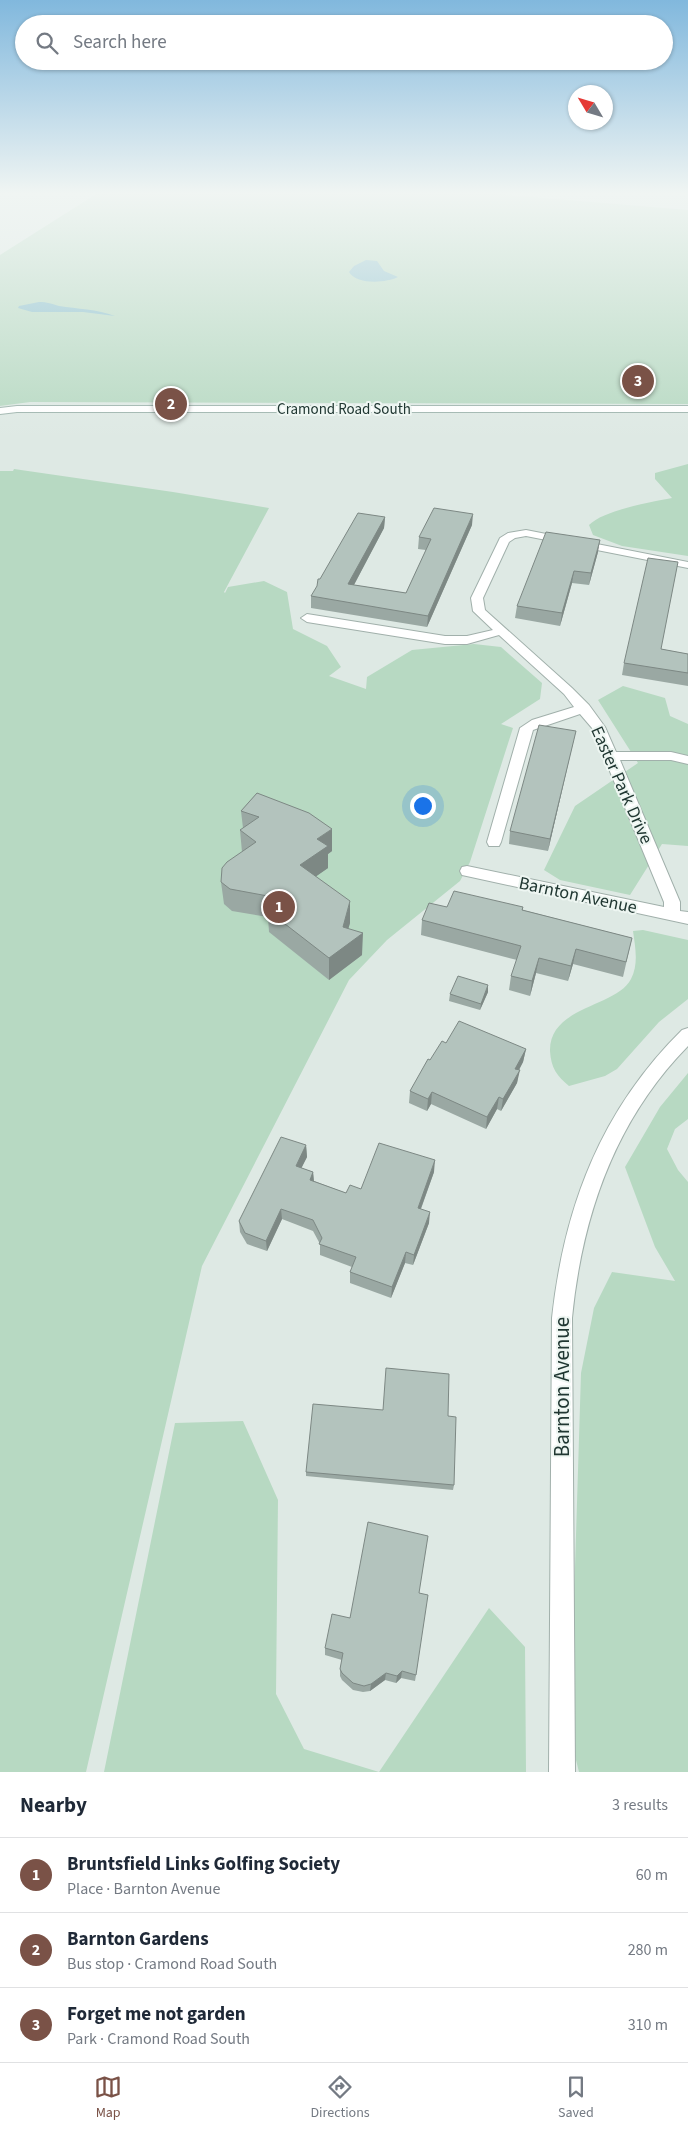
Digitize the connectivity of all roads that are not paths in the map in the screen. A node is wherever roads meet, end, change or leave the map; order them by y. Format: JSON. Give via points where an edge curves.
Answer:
{"nodes":[{"id":1,"x":688,"y":409,"type":"edge"},
{"id":2,"x":0,"y":411,"type":"edge"},
{"id":3,"x":688,"y":565,"type":"edge"},
{"id":4,"x":307,"y":618,"type":"dead end"},
{"id":5,"x":337,"y":623,"type":"junction"},
{"id":6,"x":501,"y":630,"type":"junction"},
{"id":7,"x":331,"y":634,"type":"dead end"},
{"id":8,"x":584,"y":708,"type":"junction"},
{"id":9,"x":612,"y":756,"type":"junction"},
{"id":10,"x":688,"y":760,"type":"edge"},
{"id":11,"x":494,"y":842,"type":"dead end"},
{"id":12,"x":467,"y":871,"type":"dead end"},
{"id":13,"x":672,"y":915,"type":"junction"},
{"id":14,"x":688,"y":918,"type":"edge"},
{"id":15,"x":688,"y":1035,"type":"edge"},
{"id":16,"x":562,"y":1772,"type":"edge"}],
"edges":[{"from":1,"to":2,"type":"street","name":"Cramond Road South"},
{"from":3,"to":6,"type":"street","name":"Easter Park Drive","via":[[526,533],[512,535],[504,540],[477,598],[479,610]]},
{"from":4,"to":5,"type":"street"},
{"from":5,"to":6,"type":"street","via":[[446,640],[467,640]]},
{"from":5,"to":7,"type":"street"},
{"from":6,"to":8,"type":"street","name":"Easter Park Drive"},
{"from":8,"to":9,"type":"street","name":"Easter Park Drive","via":[[598,727]]},
{"from":8,"to":11,"type":"street","via":[[527,728]]},
{"from":9,"to":10,"type":"street","via":[[671,756]]},
{"from":9,"to":13,"type":"street","name":"Easter Park Drive","via":[[672,902]]},
{"from":12,"to":13,"type":"street","name":"Barnton Avenue"},
{"from":13,"to":14,"type":"street","name":"Barnton Avenue"},
{"from":15,"to":16,"type":"street","name":"Barnton Avenue","via":[[644,1086],[606,1150],[589,1189],[568,1270],[562,1318]]}]}
